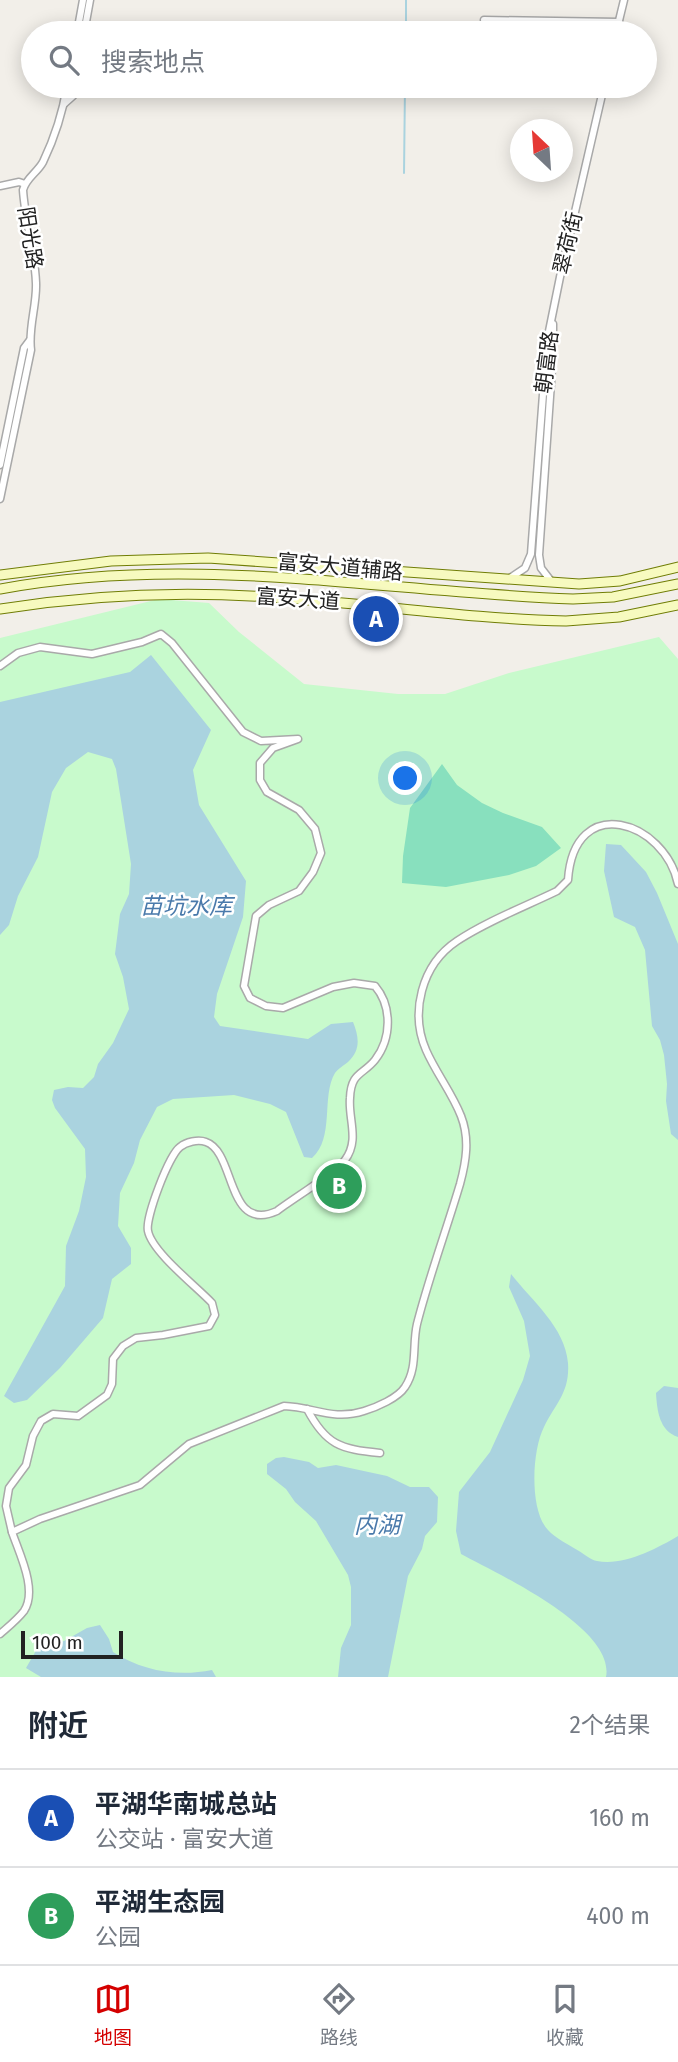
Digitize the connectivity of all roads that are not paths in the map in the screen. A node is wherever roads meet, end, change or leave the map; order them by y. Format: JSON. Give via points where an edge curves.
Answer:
{"nodes":[{"id":1,"x":83,"y":0,"type":"edge"},
{"id":2,"x":90,"y":0,"type":"edge"},
{"id":3,"x":624,"y":0,"type":"edge"},
{"id":4,"x":484,"y":20,"type":"dead end"},
{"id":5,"x":79,"y":21,"type":"edge"},
{"id":6,"x":87,"y":21,"type":"edge"},
{"id":7,"x":552,"y":21,"type":"edge"},
{"id":8,"x":619,"y":21,"type":"edge"},
{"id":9,"x":65,"y":98,"type":"edge"},
{"id":10,"x":72,"y":98,"type":"edge"},
{"id":11,"x":601,"y":98,"type":"edge"},
{"id":12,"x":64,"y":104,"type":"junction"},
{"id":13,"x":25,"y":184,"type":"junction"},
{"id":14,"x":0,"y":186,"type":"edge"},
{"id":15,"x":553,"y":318,"type":"junction"},
{"id":16,"x":30,"y":340,"type":"junction"},
{"id":17,"x":0,"y":465,"type":"edge"},
{"id":18,"x":0,"y":499,"type":"edge"},
{"id":19,"x":678,"y":567,"type":"edge"},
{"id":20,"x":429,"y":574,"type":"junction"},
{"id":21,"x":0,"y":575,"type":"edge"},
{"id":22,"x":502,"y":580,"type":"junction"},
{"id":23,"x":557,"y":584,"type":"junction"},
{"id":24,"x":678,"y":584,"type":"edge"},
{"id":25,"x":0,"y":588,"type":"edge"},
{"id":26,"x":506,"y":594,"type":"junction"},
{"id":27,"x":678,"y":605,"type":"edge"},
{"id":28,"x":0,"y":609,"type":"edge"},
{"id":29,"x":0,"y":666,"type":"edge"},
{"id":30,"x":678,"y":884,"type":"edge"},
{"id":31,"x":307,"y":1409,"type":"junction"},
{"id":32,"x":380,"y":1453,"type":"dead end"},
{"id":33,"x":12,"y":1532,"type":"junction"},
{"id":34,"x":0,"y":1634,"type":"edge"}],
"edges":[{"from":1,"to":5,"type":"street"},
{"from":2,"to":6,"type":"street"},
{"from":3,"to":8,"type":"street"},
{"from":4,"to":7,"type":"street"},
{"from":9,"to":12,"type":"street","name":"阳光路"},
{"from":10,"to":12,"type":"street","name":"阳光路"},
{"from":11,"to":15,"type":"street","name":"翠荷街"},
{"from":12,"to":13,"type":"street","name":"阳光路","via":[[44,160]]},
{"from":13,"to":14,"type":"street"},
{"from":13,"to":16,"type":"street","name":"阳光路","via":[[36,275]]},
{"from":15,"to":22,"type":"street","name":"朝富路","via":[[546,353],[531,554],[520,573]]},
{"from":15,"to":23,"type":"street","name":"朝富路","via":[[539,555],[544,575]]},
{"from":16,"to":17,"type":"street","via":[[24,348]]},
{"from":16,"to":18,"type":"street"},
{"from":19,"to":23,"type":"main road","name":"富安大道辅路","via":[[620,581]]},
{"from":20,"to":21,"type":"main road","name":"富安大道辅路","via":[[199,558],[111,561]]},
{"from":20,"to":22,"type":"main road","name":"富安大道辅路"},
{"from":20,"to":26,"type":"main road"},
{"from":22,"to":23,"type":"main road","name":"富安大道辅路"},
{"from":24,"to":26,"type":"main road","name":"富安大道","via":[[594,599]]},
{"from":25,"to":26,"type":"main road","name":"富安大道","via":[[139,574],[224,573]]},
{"from":27,"to":28,"type":"main road","name":"富安大道","via":[[566,621],[239,595],[130,596]]},
{"from":29,"to":33,"type":"street","via":[[18,653],[40,648],[92,654],[161,634],[243,732],[261,741],[298,739],[273,748],[260,763],[260,780],[267,792],[299,810],[315,829],[321,853],[299,891],[256,916],[244,986],[250,998],[266,1006],[283,1007],[333,987],[374,986],[383,995],[388,1012],[386,1037],[375,1060],[355,1077],[349,1098],[353,1140],[345,1162],[276,1211],[254,1215],[241,1204],[215,1149],[206,1142],[192,1141],[179,1147],[154,1199],[148,1230],[156,1248],[212,1303],[215,1315],[209,1326],[135,1338],[113,1359],[107,1395],[78,1416],[53,1414],[41,1421],[26,1465],[9,1488],[6,1506]]},
{"from":30,"to":31,"type":"street","via":[[670,860],[632,827],[611,824],[591,829],[576,844],[568,880],[557,891],[454,943],[434,964],[421,993],[421,1029],[427,1053],[462,1117],[467,1142],[465,1166],[416,1327],[410,1379],[400,1393],[363,1412],[330,1416]]},
{"from":31,"to":32,"type":"street","via":[[315,1425],[337,1446]]},
{"from":31,"to":33,"type":"street","via":[[284,1406],[188,1444],[141,1485]]},
{"from":33,"to":34,"type":"street","via":[[29,1588],[26,1608]]}]}
